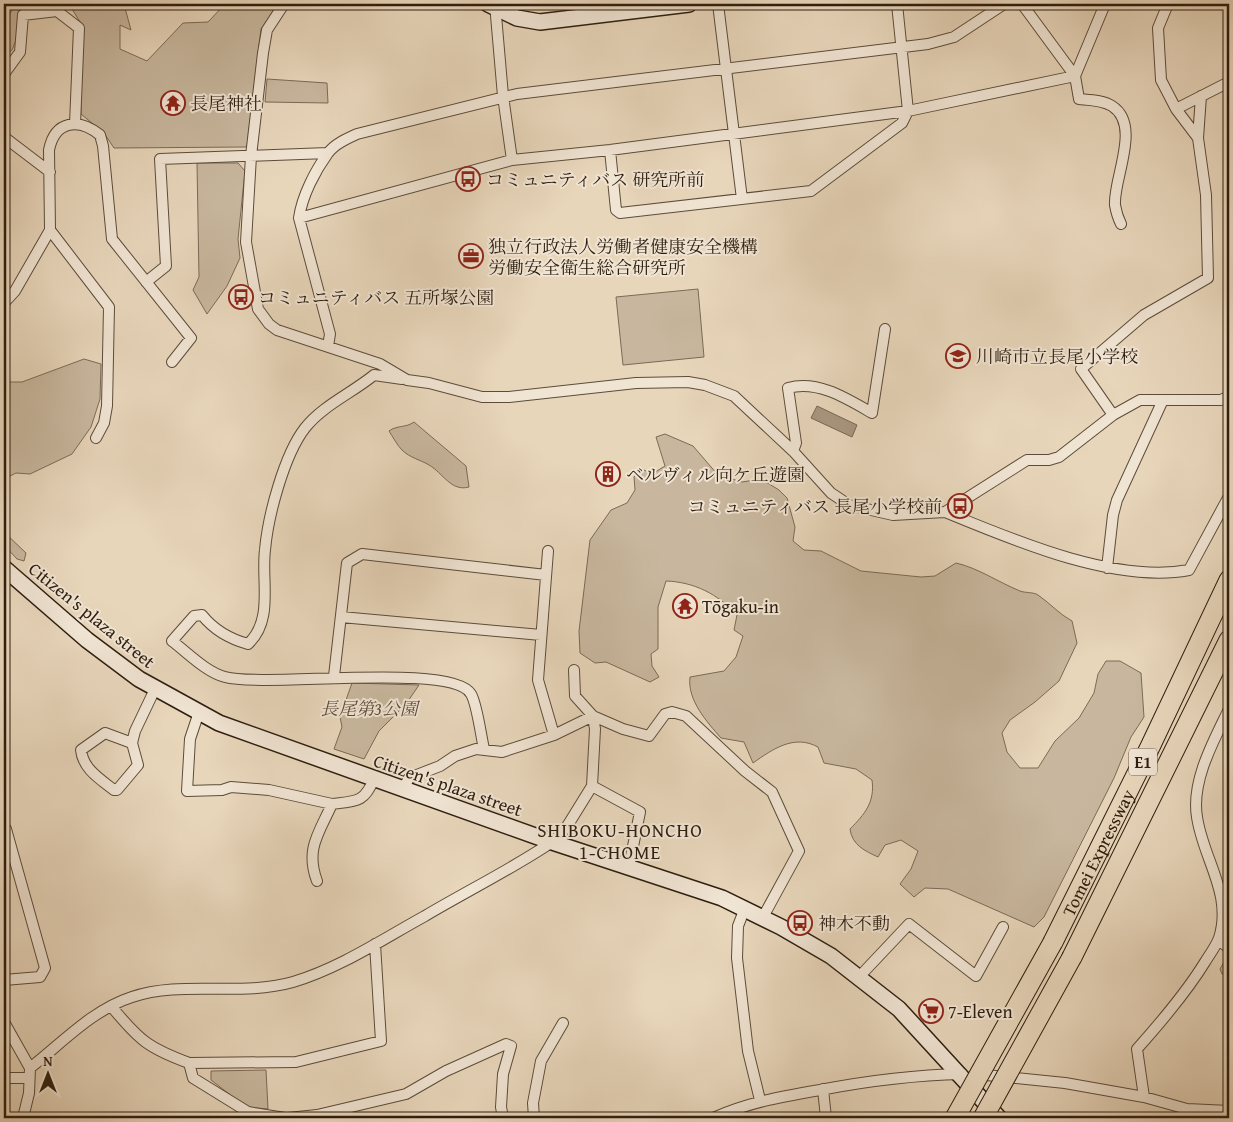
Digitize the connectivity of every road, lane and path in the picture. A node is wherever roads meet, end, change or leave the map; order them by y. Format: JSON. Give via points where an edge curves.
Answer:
{"nodes":[{"id":1,"x":284,"y":4,"type":"edge"},
{"id":2,"x":689,"y":4,"type":"edge"},
{"id":3,"x":718,"y":4,"type":"edge"},
{"id":4,"x":897,"y":4,"type":"edge"},
{"id":5,"x":1004,"y":4,"type":"edge"},
{"id":6,"x":1022,"y":4,"type":"edge"},
{"id":7,"x":1105,"y":4,"type":"edge"},
{"id":8,"x":1168,"y":4,"type":"edge"},
{"id":9,"x":493,"y":5,"type":"edge"},
{"id":10,"x":902,"y":47,"type":"junction"},
{"id":11,"x":726,"y":70,"type":"junction"},
{"id":12,"x":4,"y":74,"type":"edge"},
{"id":13,"x":1075,"y":76,"type":"junction"},
{"id":14,"x":1229,"y":82,"type":"edge"},
{"id":15,"x":503,"y":96,"type":"junction"},
{"id":16,"x":1201,"y":96,"type":"junction"},
{"id":17,"x":1176,"y":110,"type":"junction"},
{"id":18,"x":908,"y":111,"type":"junction"},
{"id":19,"x":75,"y":124,"type":"junction"},
{"id":20,"x":734,"y":134,"type":"junction"},
{"id":21,"x":4,"y":137,"type":"edge"},
{"id":22,"x":1198,"y":138,"type":"junction"},
{"id":23,"x":610,"y":150,"type":"junction"},
{"id":24,"x":328,"y":153,"type":"junction"},
{"id":25,"x":251,"y":156,"type":"junction"},
{"id":26,"x":512,"y":160,"type":"junction"},
{"id":27,"x":50,"y":172,"type":"junction"},
{"id":28,"x":742,"y":198,"type":"junction"},
{"id":29,"x":299,"y":218,"type":"junction"},
{"id":30,"x":1121,"y":224,"type":"dead end"},
{"id":31,"x":50,"y":230,"type":"junction"},
{"id":32,"x":146,"y":282,"type":"junction"},
{"id":33,"x":4,"y":304,"type":"edge"},
{"id":34,"x":885,"y":329,"type":"dead end"},
{"id":35,"x":328,"y":346,"type":"junction"},
{"id":36,"x":172,"y":362,"type":"dead end"},
{"id":37,"x":407,"y":380,"type":"junction"},
{"id":38,"x":1229,"y":396,"type":"edge"},
{"id":39,"x":1163,"y":400,"type":"junction"},
{"id":40,"x":1113,"y":415,"type":"junction"},
{"id":41,"x":96,"y":438,"type":"dead end"},
{"id":42,"x":793,"y":451,"type":"junction"},
{"id":43,"x":1229,"y":496,"type":"edge"},
{"id":44,"x":945,"y":512,"type":"junction"},
{"id":45,"x":548,"y":551,"type":"dead end"},
{"id":46,"x":1107,"y":568,"type":"junction"},
{"id":47,"x":4,"y":570,"type":"edge"},
{"id":48,"x":546,"y":575,"type":"junction"},
{"id":49,"x":1229,"y":580,"type":"edge"},
{"id":50,"x":341,"y":617,"type":"junction"},
{"id":51,"x":541,"y":635,"type":"junction"},
{"id":52,"x":1229,"y":640,"type":"edge"},
{"id":53,"x":574,"y":670,"type":"dead end"},
{"id":54,"x":334,"y":676,"type":"junction"},
{"id":55,"x":155,"y":688,"type":"junction"},
{"id":56,"x":1229,"y":709,"type":"edge"},
{"id":57,"x":199,"y":712,"type":"junction"},
{"id":58,"x":593,"y":716,"type":"junction"},
{"id":59,"x":554,"y":735,"type":"junction"},
{"id":60,"x":132,"y":744,"type":"junction"},
{"id":61,"x":484,"y":749,"type":"junction"},
{"id":62,"x":374,"y":779,"type":"junction"},
{"id":63,"x":592,"y":786,"type":"junction"},
{"id":64,"x":403,"y":789,"type":"junction"},
{"id":65,"x":332,"y":804,"type":"junction"},
{"id":66,"x":4,"y":830,"type":"edge"},
{"id":67,"x":552,"y":842,"type":"junction"},
{"id":68,"x":629,"y":866,"type":"junction"},
{"id":69,"x":317,"y":881,"type":"dead end"},
{"id":70,"x":745,"y":908,"type":"junction"},
{"id":71,"x":763,"y":917,"type":"junction"},
{"id":72,"x":1003,"y":927,"type":"dead end"},
{"id":73,"x":1218,"y":940,"type":"junction"},
{"id":74,"x":375,"y":944,"type":"junction"},
{"id":75,"x":1229,"y":948,"type":"edge"},
{"id":76,"x":859,"y":977,"type":"junction"},
{"id":77,"x":4,"y":980,"type":"edge"},
{"id":78,"x":111,"y":1006,"type":"junction"},
{"id":79,"x":4,"y":1022,"type":"edge"},
{"id":80,"x":563,"y":1023,"type":"dead end"},
{"id":81,"x":189,"y":1063,"type":"junction"},
{"id":82,"x":29,"y":1073,"type":"junction"},
{"id":83,"x":959,"y":1074,"type":"junction"},
{"id":84,"x":4,"y":1078,"type":"edge"},
{"id":85,"x":823,"y":1089,"type":"junction"},
{"id":86,"x":1144,"y":1097,"type":"junction"},
{"id":87,"x":760,"y":1100,"type":"junction"},
{"id":88,"x":1229,"y":1111,"type":"edge"},
{"id":89,"x":23,"y":1118,"type":"edge"},
{"id":90,"x":286,"y":1118,"type":"edge"},
{"id":91,"x":503,"y":1118,"type":"edge"},
{"id":92,"x":534,"y":1118,"type":"edge"},
{"id":93,"x":713,"y":1118,"type":"edge"},
{"id":94,"x":826,"y":1118,"type":"edge"},
{"id":95,"x":954,"y":1118,"type":"edge"},
{"id":96,"x":983,"y":1118,"type":"edge"},
{"id":97,"x":999,"y":1118,"type":"edge"}],
"edges":[{"from":1,"to":25,"type":"street","via":[[268,30]]},
{"from":2,"to":9,"type":"street","via":[[540,22],[517,18]]},
{"from":3,"to":11,"type":"street"},
{"from":4,"to":10,"type":"street"},
{"from":5,"to":10,"type":"street","via":[[954,37]]},
{"from":6,"to":13,"type":"street"},
{"from":7,"to":13,"type":"street"},
{"from":8,"to":17,"type":"street","via":[[1158,28],[1161,80]]},
{"from":9,"to":15,"type":"street"},
{"from":10,"to":11,"type":"street"},
{"from":10,"to":18,"type":"street"},
{"from":11,"to":15,"type":"street"},
{"from":11,"to":20,"type":"street"},
{"from":12,"to":19,"type":"street","via":[[20,52],[23,16],[57,11],[79,28]]},
{"from":13,"to":18,"type":"street"},
{"from":13,"to":30,"type":"street","via":[[1079,99],[1114,107],[1123,119],[1126,136],[1115,204]]},
{"from":14,"to":16,"type":"street"},
{"from":15,"to":24,"type":"street","via":[[356,134]]},
{"from":15,"to":26,"type":"street"},
{"from":16,"to":17,"type":"street"},
{"from":16,"to":22,"type":"street"},
{"from":17,"to":22,"type":"street"},
{"from":18,"to":20,"type":"street"},
{"from":18,"to":28,"type":"street","via":[[902,122],[811,191]]},
{"from":19,"to":27,"type":"street","via":[[64,126],[51,140]]},
{"from":19,"to":32,"type":"street","via":[[92,128],[100,135],[106,156],[112,239]]},
{"from":20,"to":23,"type":"street"},
{"from":20,"to":28,"type":"street"},
{"from":21,"to":27,"type":"street"},
{"from":22,"to":40,"type":"street","via":[[1206,196],[1208,278],[1144,315],[1081,369]]},
{"from":23,"to":26,"type":"street"},
{"from":23,"to":28,"type":"street","via":[[616,210],[620,213]]},
{"from":24,"to":25,"type":"street"},
{"from":24,"to":29,"type":"street","via":[[302,202]]},
{"from":25,"to":32,"type":"street","via":[[160,159],[166,266]]},
{"from":25,"to":35,"type":"street","via":[[246,242],[258,309],[278,330]]},
{"from":26,"to":29,"type":"street"},
{"from":27,"to":31,"type":"street"},
{"from":29,"to":35,"type":"street","via":[[330,334]]},
{"from":31,"to":33,"type":"street"},
{"from":31,"to":41,"type":"street","via":[[109,307],[107,406],[104,423]]},
{"from":32,"to":36,"type":"street","via":[[190,338]]},
{"from":34,"to":42,"type":"street","via":[[872,413],[842,396],[810,385],[788,388],[796,442]]},
{"from":35,"to":37,"type":"street","via":[[380,364]]},
{"from":37,"to":42,"type":"street","via":[[482,397],[636,384],[688,382],[705,385],[734,396]]},
{"from":37,"to":54,"type":"street","via":[[374,376],[305,427],[290,452],[272,510],[264,550],[266,596],[264,612],[253,639],[248,644],[232,640],[208,623],[202,614],[194,616],[172,641],[214,673],[225,677]]},
{"from":38,"to":39,"type":"street","via":[[1221,400]]},
{"from":39,"to":40,"type":"street","via":[[1140,400]]},
{"from":39,"to":46,"type":"street","via":[[1117,500]]},
{"from":40,"to":44,"type":"street","via":[[1059,457],[1027,460]]},
{"from":42,"to":44,"type":"street","via":[[831,493],[849,505],[893,515]]},
{"from":43,"to":46,"type":"street","via":[[1189,570],[1174,573]]},
{"from":44,"to":46,"type":"street","via":[[1019,542]]},
{"from":45,"to":48,"type":"street"},
{"from":47,"to":55,"type":"street","name":"Citizen's plaza street","via":[[87,640]]},
{"from":48,"to":50,"type":"street","via":[[362,554],[347,564]]},
{"from":48,"to":51,"type":"street"},
{"from":49,"to":95,"type":"highway","name":"Tomei Expressway","number":"E1","bridge":true,"via":[[1052,942]]},
{"from":50,"to":51,"type":"street"},
{"from":50,"to":54,"type":"street"},
{"from":51,"to":59,"type":"street","via":[[538,680]]},
{"from":52,"to":96,"type":"highway","name":"Tomei Expressway","number":"E1","bridge":true,"via":[[1072,957]]},
{"from":53,"to":58,"type":"street","via":[[575,696]]},
{"from":54,"to":61,"type":"street","via":[[431,680],[463,687],[471,693]]},
{"from":55,"to":57,"type":"street","name":"Citizen's plaza street"},
{"from":55,"to":60,"type":"street"},
{"from":56,"to":73,"type":"street","via":[[1201,775],[1197,798],[1197,817],[1220,887],[1224,910]]},
{"from":57,"to":62,"type":"street","name":"Citizen's plaza street","via":[[219,723]]},
{"from":57,"to":65,"type":"street","via":[[190,739],[186,791],[231,787],[269,790]]},
{"from":58,"to":59,"type":"street"},
{"from":58,"to":63,"type":"street","via":[[596,740]]},
{"from":58,"to":71,"type":"street","via":[[649,736],[665,714],[672,712],[686,716],[744,771],[772,792],[799,851]]},
{"from":59,"to":61,"type":"street","via":[[502,752]]},
{"from":60,"to":60,"type":"street","via":[[105,733],[81,750],[82,759],[91,772],[117,790],[138,765]]},
{"from":61,"to":64,"type":"street","via":[[455,756],[440,766],[416,774]]},
{"from":62,"to":64,"type":"street","name":"Citizen's plaza street"},
{"from":62,"to":65,"type":"street","via":[[361,800]]},
{"from":63,"to":67,"type":"street","via":[[566,828]]},
{"from":63,"to":68,"type":"street","via":[[640,812]]},
{"from":64,"to":67,"type":"street","name":"Citizen's plaza street"},
{"from":65,"to":69,"type":"street","via":[[315,842],[311,863]]},
{"from":66,"to":77,"type":"street","via":[[45,968],[40,977]]},
{"from":67,"to":68,"type":"street","name":"Citizen's plaza street"},
{"from":67,"to":74,"type":"street"},
{"from":68,"to":70,"type":"street","name":"Citizen's plaza street"},
{"from":70,"to":71,"type":"street","name":"Citizen's plaza street"},
{"from":70,"to":87,"type":"street","via":[[738,926],[737,958],[748,1050]]},
{"from":71,"to":76,"type":"street","name":"Citizen's plaza street","via":[[831,956]]},
{"from":72,"to":76,"type":"street","via":[[976,976],[909,924]]},
{"from":73,"to":75,"type":"street"},
{"from":73,"to":86,"type":"street","via":[[1182,996],[1137,1048]]},
{"from":74,"to":78,"type":"street","via":[[292,982],[246,990],[163,990]]},
{"from":74,"to":81,"type":"street","via":[[381,1041],[296,1062]]},
{"from":76,"to":83,"type":"street","name":"Citizen's plaza street","via":[[899,1009]]},
{"from":78,"to":81,"type":"street","via":[[136,1036],[159,1052]]},
{"from":78,"to":82,"type":"street","via":[[92,1017]]},
{"from":79,"to":82,"type":"street"},
{"from":80,"to":92,"type":"street","via":[[542,1061],[533,1104]]},
{"from":81,"to":90,"type":"street","via":[[193,1078],[248,1112]]},
{"from":82,"to":84,"type":"street"},
{"from":82,"to":89,"type":"street","via":[[29,1093]]},
{"from":83,"to":85,"type":"street","via":[[889,1078]]},
{"from":83,"to":86,"type":"street","via":[[1065,1083]]},
{"from":83,"to":97,"type":"street","name":"Citizen's plaza street"},
{"from":85,"to":87,"type":"street"},
{"from":85,"to":94,"type":"street"},
{"from":86,"to":88,"type":"street","via":[[1186,1109]]},
{"from":87,"to":93,"type":"street"},
{"from":90,"to":91,"type":"street","via":[[317,1115],[406,1094],[446,1071],[506,1044],[511,1046],[503,1074]]}]}
